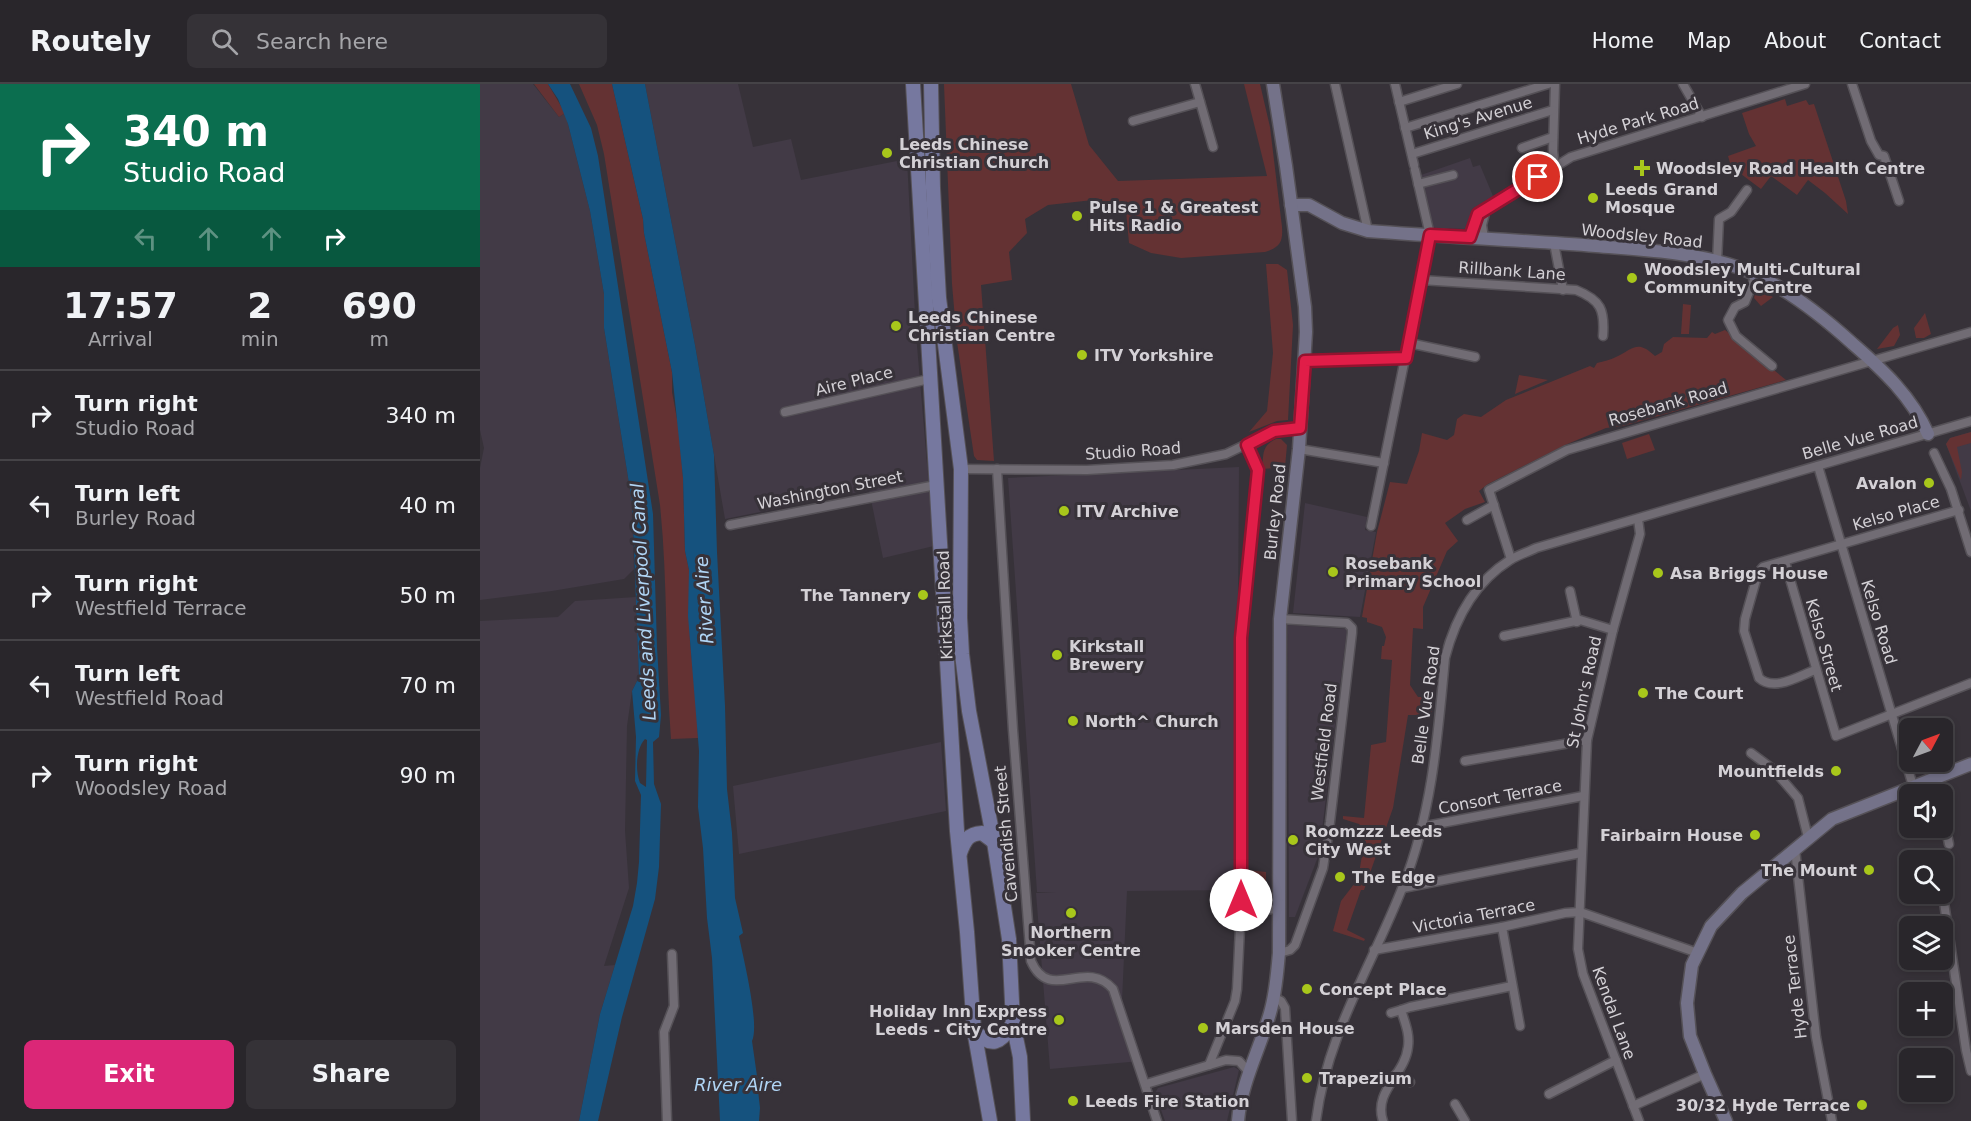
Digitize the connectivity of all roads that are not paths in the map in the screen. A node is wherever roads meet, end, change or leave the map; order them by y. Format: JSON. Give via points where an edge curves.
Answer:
{"nodes":[{"id":1,"x":913,"y":84,"type":"edge"},
{"id":2,"x":931,"y":84,"type":"edge"},
{"id":3,"x":1195,"y":84,"type":"edge"},
{"id":4,"x":1273,"y":84,"type":"edge"},
{"id":5,"x":1335,"y":84,"type":"edge"},
{"id":6,"x":1395,"y":84,"type":"edge"},
{"id":7,"x":1457,"y":84,"type":"edge"},
{"id":8,"x":1548,"y":84,"type":"edge"},
{"id":9,"x":1555,"y":84,"type":"edge"},
{"id":10,"x":1683,"y":84,"type":"edge"},
{"id":11,"x":1805,"y":84,"type":"edge"},
{"id":12,"x":1852,"y":84,"type":"edge"},
{"id":13,"x":1785,"y":87,"type":"edge"},
{"id":14,"x":1200,"y":102,"type":"junction"},
{"id":15,"x":1400,"y":102,"type":"junction"},
{"id":16,"x":1553,"y":110,"type":"junction"},
{"id":17,"x":1702,"y":117,"type":"junction"},
{"id":18,"x":1133,"y":121,"type":"dead end"},
{"id":19,"x":1405,"y":128,"type":"junction"},
{"id":20,"x":1553,"y":137,"type":"junction"},
{"id":21,"x":1213,"y":147,"type":"dead end"},
{"id":22,"x":1521,"y":148,"type":"dead end"},
{"id":23,"x":1412,"y":154,"type":"junction"},
{"id":24,"x":1555,"y":167,"type":"junction"},
{"id":25,"x":1453,"y":175,"type":"dead end"},
{"id":26,"x":1418,"y":184,"type":"junction"},
{"id":27,"x":1747,"y":190,"type":"dead end"},
{"id":28,"x":1899,"y":201,"type":"dead end"},
{"id":29,"x":1291,"y":205,"type":"junction"},
{"id":30,"x":1486,"y":208,"type":"junction"},
{"id":31,"x":1368,"y":231,"type":"junction"},
{"id":32,"x":1430,"y":235,"type":"junction"},
{"id":33,"x":1470,"y":237,"type":"junction"},
{"id":34,"x":1484,"y":238,"type":"junction"},
{"id":35,"x":1554,"y":243,"type":"junction"},
{"id":36,"x":1717,"y":262,"type":"junction"},
{"id":37,"x":1756,"y":275,"type":"junction"},
{"id":38,"x":1421,"y":280,"type":"junction"},
{"id":39,"x":1563,"y":290,"type":"junction"},
{"id":40,"x":1971,"y":332,"type":"edge"},
{"id":41,"x":1603,"y":336,"type":"dead end"},
{"id":42,"x":1408,"y":343,"type":"junction"},
{"id":43,"x":1475,"y":357,"type":"dead end"},
{"id":44,"x":1406,"y":358,"type":"junction"},
{"id":45,"x":1305,"y":361,"type":"junction"},
{"id":46,"x":1873,"y":361,"type":"junction"},
{"id":47,"x":1773,"y":366,"type":"dead end"},
{"id":48,"x":929,"y":379,"type":"junction"},
{"id":49,"x":785,"y":412,"type":"dead end"},
{"id":50,"x":1971,"y":421,"type":"edge"},
{"id":51,"x":955,"y":424,"type":"junction"},
{"id":52,"x":1300,"y":428,"type":"junction"},
{"id":53,"x":934,"y":432,"type":"junction"},
{"id":54,"x":1928,"y":434,"type":"junction"},
{"id":55,"x":1247,"y":445,"type":"junction"},
{"id":56,"x":1299,"y":449,"type":"junction"},
{"id":57,"x":1934,"y":453,"type":"dead end"},
{"id":58,"x":1384,"y":463,"type":"junction"},
{"id":59,"x":1818,"y":465,"type":"junction"},
{"id":60,"x":961,"y":469,"type":"junction"},
{"id":61,"x":997,"y":469,"type":"junction"},
{"id":62,"x":936,"y":485,"type":"junction"},
{"id":63,"x":1494,"y":505,"type":"junction"},
{"id":64,"x":1959,"y":510,"type":"junction"},
{"id":65,"x":1638,"y":519,"type":"junction"},
{"id":66,"x":1467,"y":520,"type":"dead end"},
{"id":67,"x":938,"y":524,"type":"junction"},
{"id":68,"x":960,"y":524,"type":"junction"},
{"id":69,"x":730,"y":525,"type":"dead end"},
{"id":70,"x":1371,"y":526,"type":"dead end"},
{"id":71,"x":1841,"y":545,"type":"junction"},
{"id":72,"x":1971,"y":552,"type":"edge"},
{"id":73,"x":1511,"y":559,"type":"junction"},
{"id":74,"x":1785,"y":562,"type":"junction"},
{"id":75,"x":1570,"y":591,"type":"dead end"},
{"id":76,"x":1280,"y":619,"type":"junction"},
{"id":77,"x":1577,"y":622,"type":"junction"},
{"id":78,"x":1612,"y":630,"type":"junction"},
{"id":79,"x":1504,"y":636,"type":"dead end"},
{"id":80,"x":1815,"y":670,"type":"junction"},
{"id":81,"x":1971,"y":683,"type":"edge"},
{"id":82,"x":1891,"y":715,"type":"junction"},
{"id":83,"x":1587,"y":740,"type":"junction"},
{"id":84,"x":1751,"y":753,"type":"dead end"},
{"id":85,"x":1465,"y":761,"type":"dead end"},
{"id":86,"x":1971,"y":764,"type":"edge"},
{"id":87,"x":1935,"y":777,"type":"junction"},
{"id":88,"x":1912,"y":784,"type":"edge"},
{"id":89,"x":1918,"y":784,"type":"edge"},
{"id":90,"x":1937,"y":784,"type":"edge"},
{"id":91,"x":1899,"y":792,"type":"edge"},
{"id":92,"x":1583,"y":796,"type":"junction"},
{"id":93,"x":1421,"y":827,"type":"junction"},
{"id":94,"x":1808,"y":837,"type":"junction"},
{"id":95,"x":1948,"y":838,"type":"edge"},
{"id":96,"x":994,"y":842,"type":"junction"},
{"id":97,"x":1949,"y":844,"type":"dead end"},
{"id":98,"x":1795,"y":849,"type":"junction"},
{"id":99,"x":1581,"y":852,"type":"junction"},
{"id":100,"x":959,"y":855,"type":"junction"},
{"id":101,"x":1402,"y":888,"type":"junction"},
{"id":102,"x":1944,"y":904,"type":"edge"},
{"id":103,"x":1241,"y":908,"type":"junction"},
{"id":104,"x":1278,"y":910,"type":"junction"},
{"id":105,"x":1580,"y":912,"type":"junction"},
{"id":106,"x":1502,"y":927,"type":"junction"},
{"id":107,"x":1374,"y":950,"type":"junction"},
{"id":108,"x":1279,"y":953,"type":"junction"},
{"id":109,"x":1698,"y":953,"type":"junction"},
{"id":110,"x":672,"y":954,"type":"dead end"},
{"id":111,"x":1512,"y":986,"type":"junction"},
{"id":112,"x":1275,"y":998,"type":"junction"},
{"id":113,"x":1401,"y":1010,"type":"junction"},
{"id":114,"x":1391,"y":1013,"type":"dead end"},
{"id":115,"x":1013,"y":1023,"type":"junction"},
{"id":116,"x":1520,"y":1026,"type":"dead end"},
{"id":117,"x":974,"y":1030,"type":"junction"},
{"id":118,"x":1616,"y":1060,"type":"junction"},
{"id":119,"x":1209,"y":1065,"type":"junction"},
{"id":120,"x":1971,"y":1071,"type":"edge"},
{"id":121,"x":1249,"y":1072,"type":"junction"},
{"id":122,"x":1396,"y":1074,"type":"junction"},
{"id":123,"x":1705,"y":1074,"type":"junction"},
{"id":124,"x":1410,"y":1082,"type":"dead end"},
{"id":125,"x":1146,"y":1084,"type":"junction"},
{"id":126,"x":1549,"y":1094,"type":"dead end"},
{"id":127,"x":1455,"y":1104,"type":"dead end"},
{"id":128,"x":1633,"y":1106,"type":"junction"},
{"id":129,"x":667,"y":1121,"type":"edge"},
{"id":130,"x":990,"y":1121,"type":"edge"},
{"id":131,"x":1023,"y":1121,"type":"edge"},
{"id":132,"x":1156,"y":1121,"type":"edge"},
{"id":133,"x":1238,"y":1121,"type":"edge"},
{"id":134,"x":1292,"y":1121,"type":"edge"},
{"id":135,"x":1317,"y":1121,"type":"edge"},
{"id":136,"x":1383,"y":1121,"type":"edge"},
{"id":137,"x":1465,"y":1121,"type":"edge"},
{"id":138,"x":1639,"y":1121,"type":"edge"},
{"id":139,"x":1726,"y":1121,"type":"edge"},
{"id":140,"x":1832,"y":1121,"type":"edge"}],
"edges":[{"from":1,"to":48,"type":"main road","name":"Kirkstall Road"},
{"from":2,"to":51,"type":"main road","name":"Kirkstall Road","via":[[939,298]]},
{"from":3,"to":14,"type":"street"},
{"from":4,"to":29,"type":"street","name":"Burley Road"},
{"from":5,"to":31,"type":"street"},
{"from":6,"to":15,"type":"street"},
{"from":7,"to":15,"type":"street"},
{"from":8,"to":19,"type":"street"},
{"from":9,"to":16,"type":"street"},
{"from":10,"to":17,"type":"street"},
{"from":11,"to":13,"type":"street","name":"Hyde Park Road"},
{"from":12,"to":28,"type":"street","via":[[1871,141],[1879,155],[1884,156]]},
{"from":13,"to":17,"type":"street","name":"Hyde Park Road"},
{"from":14,"to":18,"type":"street"},
{"from":14,"to":21,"type":"street"},
{"from":15,"to":19,"type":"street"},
{"from":16,"to":20,"type":"street"},
{"from":16,"to":23,"type":"street","name":"King's Avenue"},
{"from":17,"to":24,"type":"street","name":"Hyde Park Road","via":[[1572,157]]},
{"from":19,"to":23,"type":"street"},
{"from":20,"to":22,"type":"street"},
{"from":20,"to":24,"type":"street"},
{"from":23,"to":26,"type":"street"},
{"from":24,"to":30,"type":"street","name":"Hyde Park Road"},
{"from":25,"to":26,"type":"street"},
{"from":26,"to":32,"type":"street"},
{"from":27,"to":36,"type":"street","via":[[1731,212],[1719,219]]},
{"from":29,"to":31,"type":"street","name":"Woodsley Road","via":[[1309,205],[1342,223]]},
{"from":29,"to":45,"type":"street","name":"Burley Road","via":[[1305,307]]},
{"from":30,"to":33,"type":"street","name":"Hyde Park Road","via":[[1478,214]]},
{"from":30,"to":34,"type":"street"},
{"from":31,"to":32,"type":"street","name":"Woodsley Road"},
{"from":32,"to":33,"type":"street","name":"Woodsley Road"},
{"from":32,"to":38,"type":"street"},
{"from":33,"to":34,"type":"street","name":"Woodsley Road"},
{"from":34,"to":35,"type":"street","name":"Woodsley Road"},
{"from":35,"to":36,"type":"street","name":"Woodsley Road","via":[[1671,253]]},
{"from":35,"to":39,"type":"street"},
{"from":36,"to":37,"type":"street","name":"Woodsley Road"},
{"from":37,"to":46,"type":"street","name":"Woodsley Road","via":[[1827,321]]},
{"from":37,"to":47,"type":"street","via":[[1745,302],[1735,307],[1728,321],[1736,336]]},
{"from":38,"to":39,"type":"street","name":"Rillbank Lane"},
{"from":38,"to":42,"type":"street"},
{"from":39,"to":41,"type":"street","name":"Rillbank Lane","via":[[1576,290],[1598,303],[1603,312]]},
{"from":40,"to":46,"type":"street","name":"Rosebank Road"},
{"from":42,"to":43,"type":"street"},
{"from":42,"to":44,"type":"street"},
{"from":44,"to":45,"type":"street"},
{"from":44,"to":58,"type":"street"},
{"from":45,"to":52,"type":"street","name":"Burley Road"},
{"from":46,"to":54,"type":"street","name":"Woodsley Road","via":[[1905,395]]},
{"from":46,"to":63,"type":"street","name":"Rosebank Road","via":[[1567,450],[1489,490]]},
{"from":48,"to":49,"type":"street","name":"Aire Place"},
{"from":48,"to":53,"type":"main road","name":"Kirkstall Road"},
{"from":50,"to":54,"type":"street","name":"Belle Vue Road"},
{"from":51,"to":53,"type":"main road","via":[[939,425]]},
{"from":51,"to":60,"type":"main road","name":"Kirkstall Road"},
{"from":52,"to":55,"type":"street","name":"Studio Road","via":[[1274,431]]},
{"from":52,"to":56,"type":"street","name":"Burley Road"},
{"from":53,"to":62,"type":"main road","name":"Kirkstall Road"},
{"from":54,"to":59,"type":"street","name":"Belle Vue Road"},
{"from":55,"to":61,"type":"street","name":"Studio Road","via":[[1204,460],[1173,465],[1087,470]]},
{"from":55,"to":103,"type":"street","name":"Burley Road","via":[[1258,470],[1241,638]]},
{"from":56,"to":58,"type":"street"},
{"from":56,"to":76,"type":"street","name":"Burley Road"},
{"from":57,"to":64,"type":"street"},
{"from":58,"to":70,"type":"street"},
{"from":59,"to":65,"type":"street","name":"Belle Vue Road"},
{"from":59,"to":71,"type":"street","name":"Kelso Road"},
{"from":60,"to":61,"type":"street","name":"Studio Road"},
{"from":60,"to":68,"type":"main road","name":"Kirkstall Road"},
{"from":61,"to":125,"type":"street","name":"Cavendish Street","via":[[1031,961],[1043,978],[1055,981],[1088,976],[1107,982],[1113,989]]},
{"from":62,"to":67,"type":"main road","name":"Kirkstall Road"},
{"from":62,"to":69,"type":"street","name":"Washington Street"},
{"from":63,"to":66,"type":"street"},
{"from":63,"to":73,"type":"street"},
{"from":64,"to":71,"type":"street","name":"Kelso Place"},
{"from":64,"to":72,"type":"street"},
{"from":65,"to":73,"type":"street","name":"Belle Vue Road"},
{"from":65,"to":78,"type":"street","name":"St John's Road","via":[[1640,534]]},
{"from":67,"to":68,"type":"main road","via":[[949,534]]},
{"from":67,"to":100,"type":"main road","name":"Kirkstall Road"},
{"from":68,"to":96,"type":"main road","name":"Kirkstall Road","via":[[962,654],[971,727]]},
{"from":71,"to":74,"type":"street","name":"Kelso Place"},
{"from":71,"to":82,"type":"street","name":"Kelso Road"},
{"from":73,"to":93,"type":"street","name":"Belle Vue Road","via":[[1474,592],[1449,642],[1437,743]]},
{"from":74,"to":80,"type":"street","name":"Kelso Street"},
{"from":74,"to":80,"type":"street","name":"Kelso Place","via":[[1763,567],[1758,573],[1744,631],[1763,682],[1777,684]]},
{"from":75,"to":77,"type":"street"},
{"from":76,"to":104,"type":"street","name":"Burley Road"},
{"from":76,"to":108,"type":"street","name":"Westfield Road","via":[[1347,623],[1352,628],[1323,868],[1295,945]]},
{"from":77,"to":78,"type":"street"},
{"from":77,"to":79,"type":"street"},
{"from":78,"to":83,"type":"street","name":"St John's Road"},
{"from":80,"to":82,"type":"street","name":"Kelso Street","via":[[1836,736]]},
{"from":81,"to":82,"type":"street"},
{"from":82,"to":88,"type":"street","name":"Kelso Road"},
{"from":83,"to":85,"type":"street"},
{"from":83,"to":92,"type":"street","name":"St John's Road"},
{"from":84,"to":94,"type":"street","via":[[1774,770],[1797,798]]},
{"from":86,"to":87,"type":"street"},
{"from":87,"to":89,"type":"street"},
{"from":87,"to":90,"type":"street"},
{"from":91,"to":94,"type":"street","via":[[1832,819]]},
{"from":92,"to":93,"type":"street","name":"Consort Terrace"},
{"from":92,"to":99,"type":"street","name":"St John's Road"},
{"from":93,"to":101,"type":"street","name":"Belle Vue Road"},
{"from":94,"to":98,"type":"street"},
{"from":95,"to":97,"type":"street"},
{"from":96,"to":100,"type":"main road","via":[[982,833],[974,834],[965,839]]},
{"from":96,"to":115,"type":"main road","name":"Kirkstall Road","via":[[1009,939]]},
{"from":98,"to":109,"type":"street","via":[[1731,904],[1711,926]]},
{"from":98,"to":140,"type":"street","name":"Hyde Terrace","via":[[1816,1038]]},
{"from":99,"to":101,"type":"street"},
{"from":99,"to":105,"type":"street","name":"St John's Road"},
{"from":100,"to":117,"type":"main road","name":"Kirkstall Road"},
{"from":101,"to":107,"type":"street","name":"Belle Vue Road"},
{"from":102,"to":120,"type":"street"},
{"from":103,"to":104,"type":"street"},
{"from":103,"to":119,"type":"street","name":"Burley Road","via":[[1235,1001]]},
{"from":104,"to":108,"type":"street","name":"Burley Road"},
{"from":105,"to":106,"type":"street","name":"Victoria Terrace"},
{"from":105,"to":109,"type":"street"},
{"from":105,"to":118,"type":"street","name":"Kendal Lane","via":[[1579,960]]},
{"from":106,"to":107,"type":"street","name":"Victoria Terrace"},
{"from":106,"to":111,"type":"street"},
{"from":107,"to":135,"type":"street","name":"Belle Vue Road","via":[[1332,1051]]},
{"from":108,"to":112,"type":"street","name":"Burley Road"},
{"from":109,"to":123,"type":"street","via":[[1692,965],[1687,1003],[1690,1036]]},
{"from":110,"to":129,"type":"street","via":[[674,1006],[664,1032]]},
{"from":111,"to":113,"type":"street"},
{"from":111,"to":116,"type":"street"},
{"from":112,"to":121,"type":"street","name":"Burley Road"},
{"from":112,"to":134,"type":"street","via":[[1285,1008]]},
{"from":113,"to":114,"type":"street"},
{"from":113,"to":122,"type":"street","via":[[1409,1045]]},
{"from":115,"to":117,"type":"main road","via":[[999,1041],[981,1038]]},
{"from":115,"to":131,"type":"main road","name":"Kirkstall Road","via":[[1020,1057]]},
{"from":117,"to":130,"type":"main road","name":"Kirkstall Road"},
{"from":118,"to":126,"type":"street"},
{"from":118,"to":128,"type":"street","name":"Kendal Lane"},
{"from":119,"to":121,"type":"street","via":[[1233,1059]]},
{"from":119,"to":125,"type":"street"},
{"from":121,"to":133,"type":"street","name":"Burley Road"},
{"from":122,"to":124,"type":"street"},
{"from":122,"to":136,"type":"street","via":[[1382,1097]]},
{"from":123,"to":128,"type":"street"},
{"from":123,"to":139,"type":"street"},
{"from":125,"to":132,"type":"street","name":"Cavendish Street"},
{"from":127,"to":137,"type":"street"},
{"from":128,"to":138,"type":"street","name":"Kendal Lane"}]}
